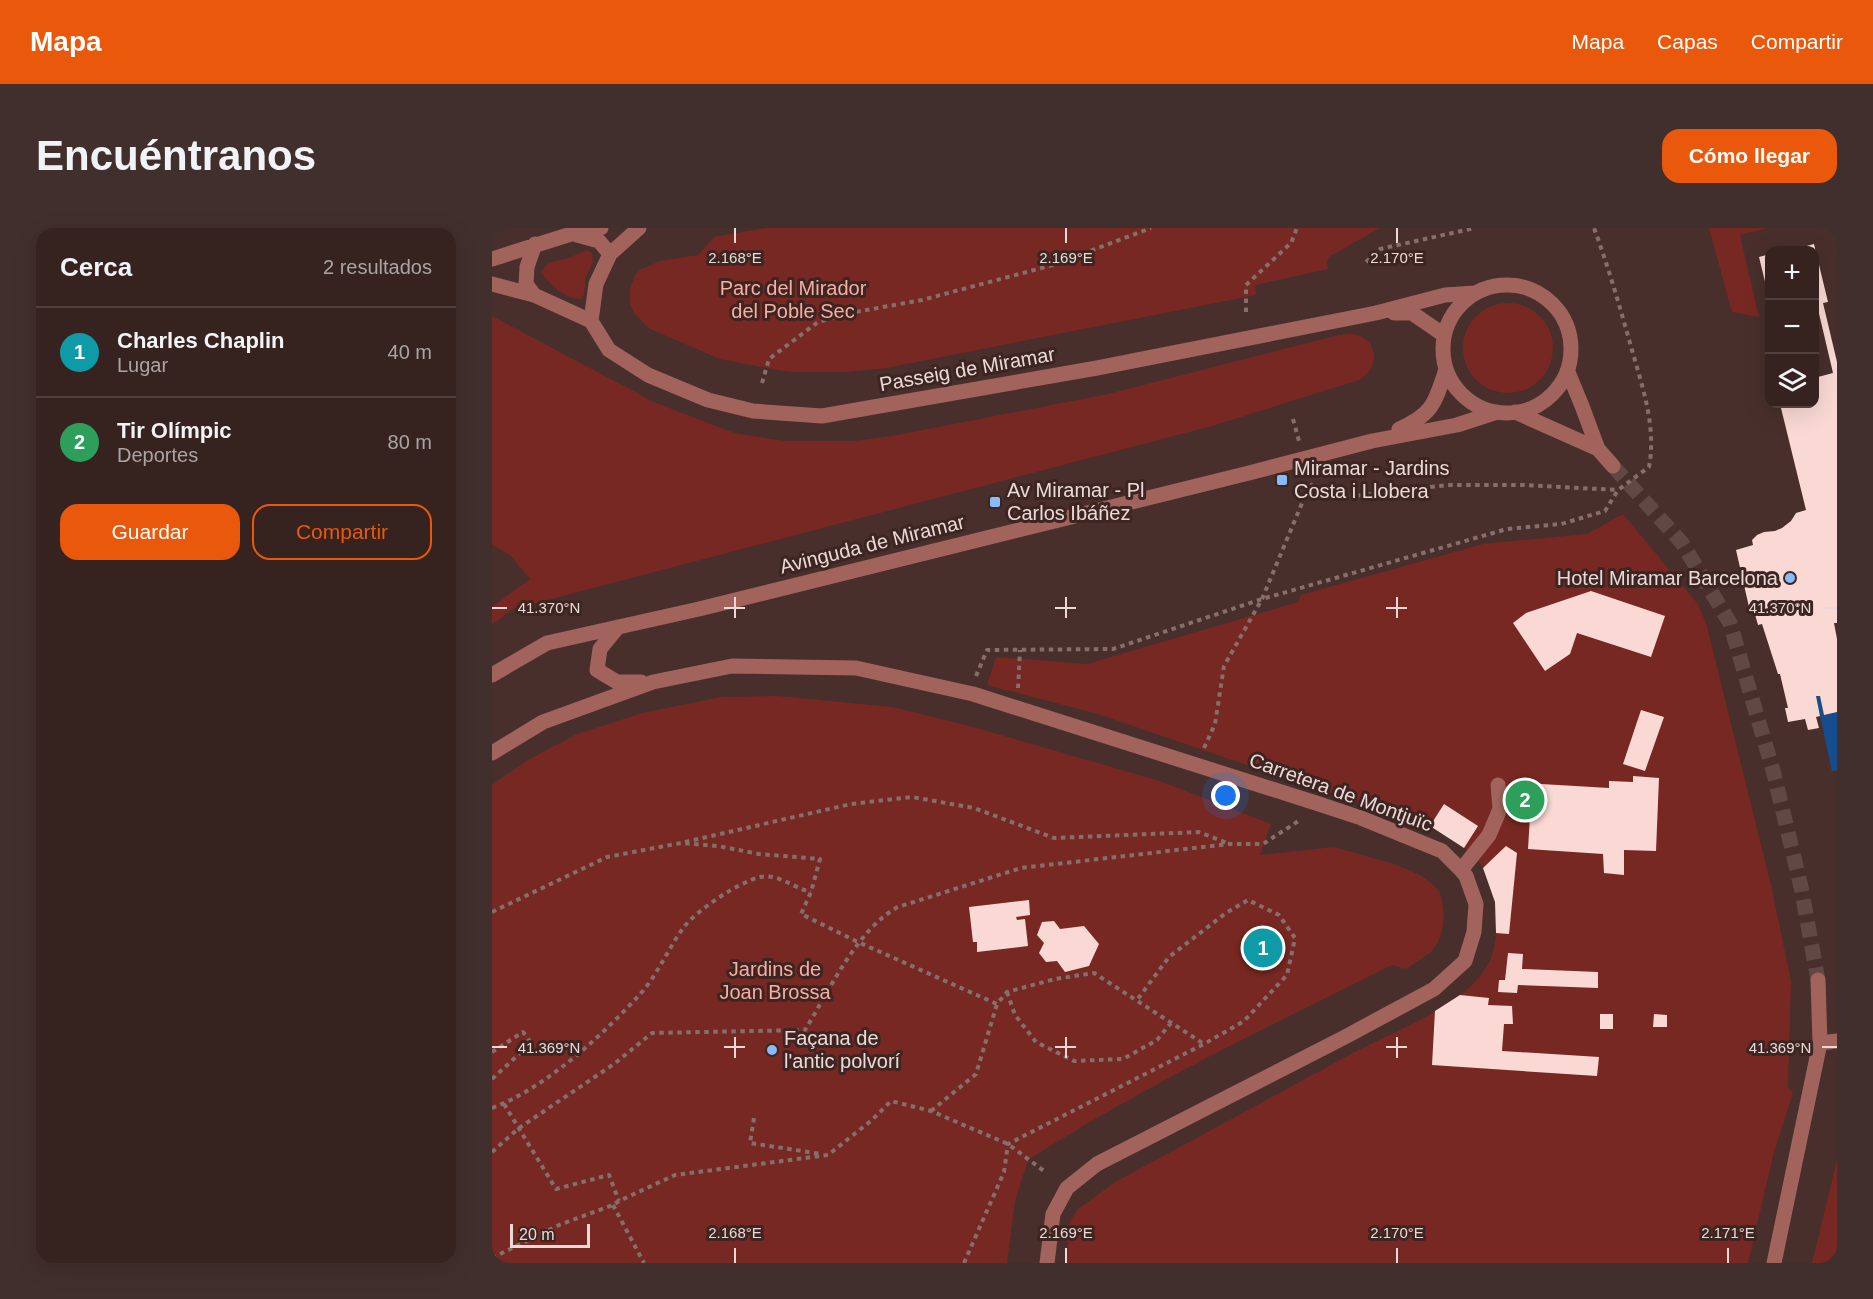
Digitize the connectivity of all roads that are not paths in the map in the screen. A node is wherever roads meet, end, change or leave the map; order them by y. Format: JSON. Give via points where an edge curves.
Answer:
{"nodes":[{"id":1,"x":601,"y":228,"type":"edge"},
{"id":2,"x":639,"y":228,"type":"edge"},
{"id":3,"x":571,"y":234,"type":"junction"},
{"id":4,"x":535,"y":244,"type":"junction"},
{"id":5,"x":610,"y":254,"type":"junction"},
{"id":6,"x":492,"y":259,"type":"edge"},
{"id":7,"x":492,"y":284,"type":"edge"},
{"id":8,"x":1475,"y":293,"type":"junction"},
{"id":9,"x":534,"y":296,"type":"junction"},
{"id":10,"x":1376,"y":313,"type":"junction"},
{"id":11,"x":591,"y":321,"type":"junction"},
{"id":12,"x":1444,"y":335,"type":"junction"},
{"id":13,"x":1446,"y":369,"type":"junction"},
{"id":14,"x":1568,"y":372,"type":"junction"},
{"id":15,"x":1497,"y":412,"type":"junction"},
{"id":16,"x":1515,"y":412,"type":"junction"},
{"id":17,"x":1372,"y":441,"type":"junction"},
{"id":18,"x":1598,"y":449,"type":"junction"},
{"id":19,"x":1613,"y":466,"type":"tunnel mouth"},
{"id":20,"x":618,"y":627,"type":"junction"},
{"id":21,"x":492,"y":675,"type":"edge"},
{"id":22,"x":653,"y":681,"type":"junction"},
{"id":23,"x":492,"y":753,"type":"edge"},
{"id":24,"x":1498,"y":785,"type":"dead end"},
{"id":25,"x":1461,"y":870,"type":"junction"},
{"id":26,"x":1818,"y":980,"type":"tunnel mouth"},
{"id":27,"x":1837,"y":1041,"type":"edge"},
{"id":28,"x":1820,"y":1043,"type":"junction"},
{"id":29,"x":1047,"y":1263,"type":"edge"},
{"id":30,"x":1774,"y":1263,"type":"edge"}],
"edges":[{"from":1,"to":3,"type":"street"},
{"from":2,"to":5,"type":"street"},
{"from":3,"to":4,"type":"street"},
{"from":3,"to":5,"type":"street","via":[[599,240]]},
{"from":4,"to":6,"type":"street"},
{"from":4,"to":9,"type":"street","via":[[526,284]]},
{"from":5,"to":11,"type":"street","via":[[596,284]]},
{"from":7,"to":9,"type":"street"},
{"from":8,"to":10,"type":"street","name":"Passeig de Miramar","via":[[1445,295]]},
{"from":8,"to":12,"type":"street","via":[[1450,318]]},
{"from":8,"to":14,"type":"street","via":[[1512,284],[1547,298],[1562,313],[1570,332]]},
{"from":9,"to":11,"type":"street"},
{"from":10,"to":11,"type":"street","name":"Passeig de Miramar","via":[[822,416],[753,411],[708,400],[648,375],[609,350]]},
{"from":10,"to":12,"type":"street","name":"Passeig de Miramar","via":[[1412,314]]},
{"from":12,"to":13,"type":"street"},
{"from":13,"to":15,"type":"street","via":[[1466,398]]},
{"from":13,"to":17,"type":"street","name":"Avinguda de Miramar","via":[[1435,401],[1418,421]]},
{"from":14,"to":16,"type":"street","via":[[1547,400]]},
{"from":14,"to":18,"type":"street"},
{"from":15,"to":16,"type":"street"},
{"from":15,"to":17,"type":"street","name":"Avinguda de Miramar","via":[[1457,425]]},
{"from":16,"to":18,"type":"street"},
{"from":17,"to":20,"type":"street","name":"Avinguda de Miramar"},
{"from":18,"to":19,"type":"street"},
{"from":20,"to":21,"type":"street","name":"Avinguda de Miramar","via":[[547,643]]},
{"from":20,"to":22,"type":"street","via":[[600,649],[597,670],[617,682]]},
{"from":22,"to":23,"type":"street","via":[[543,722]]},
{"from":22,"to":25,"type":"street","name":"Carretera de Montjuïc","via":[[732,666],[856,668],[973,694],[1360,818],[1442,851]]},
{"from":24,"to":25,"type":"street","via":[[1500,809],[1489,835]]},
{"from":25,"to":29,"type":"street","name":"Carretera de Montjuïc","via":[[1476,904],[1474,932],[1465,961],[1434,989],[1097,1164],[1067,1188],[1053,1214]]},
{"from":26,"to":28,"type":"street"},
{"from":27,"to":28,"type":"street"},
{"from":28,"to":30,"type":"street"}]}
